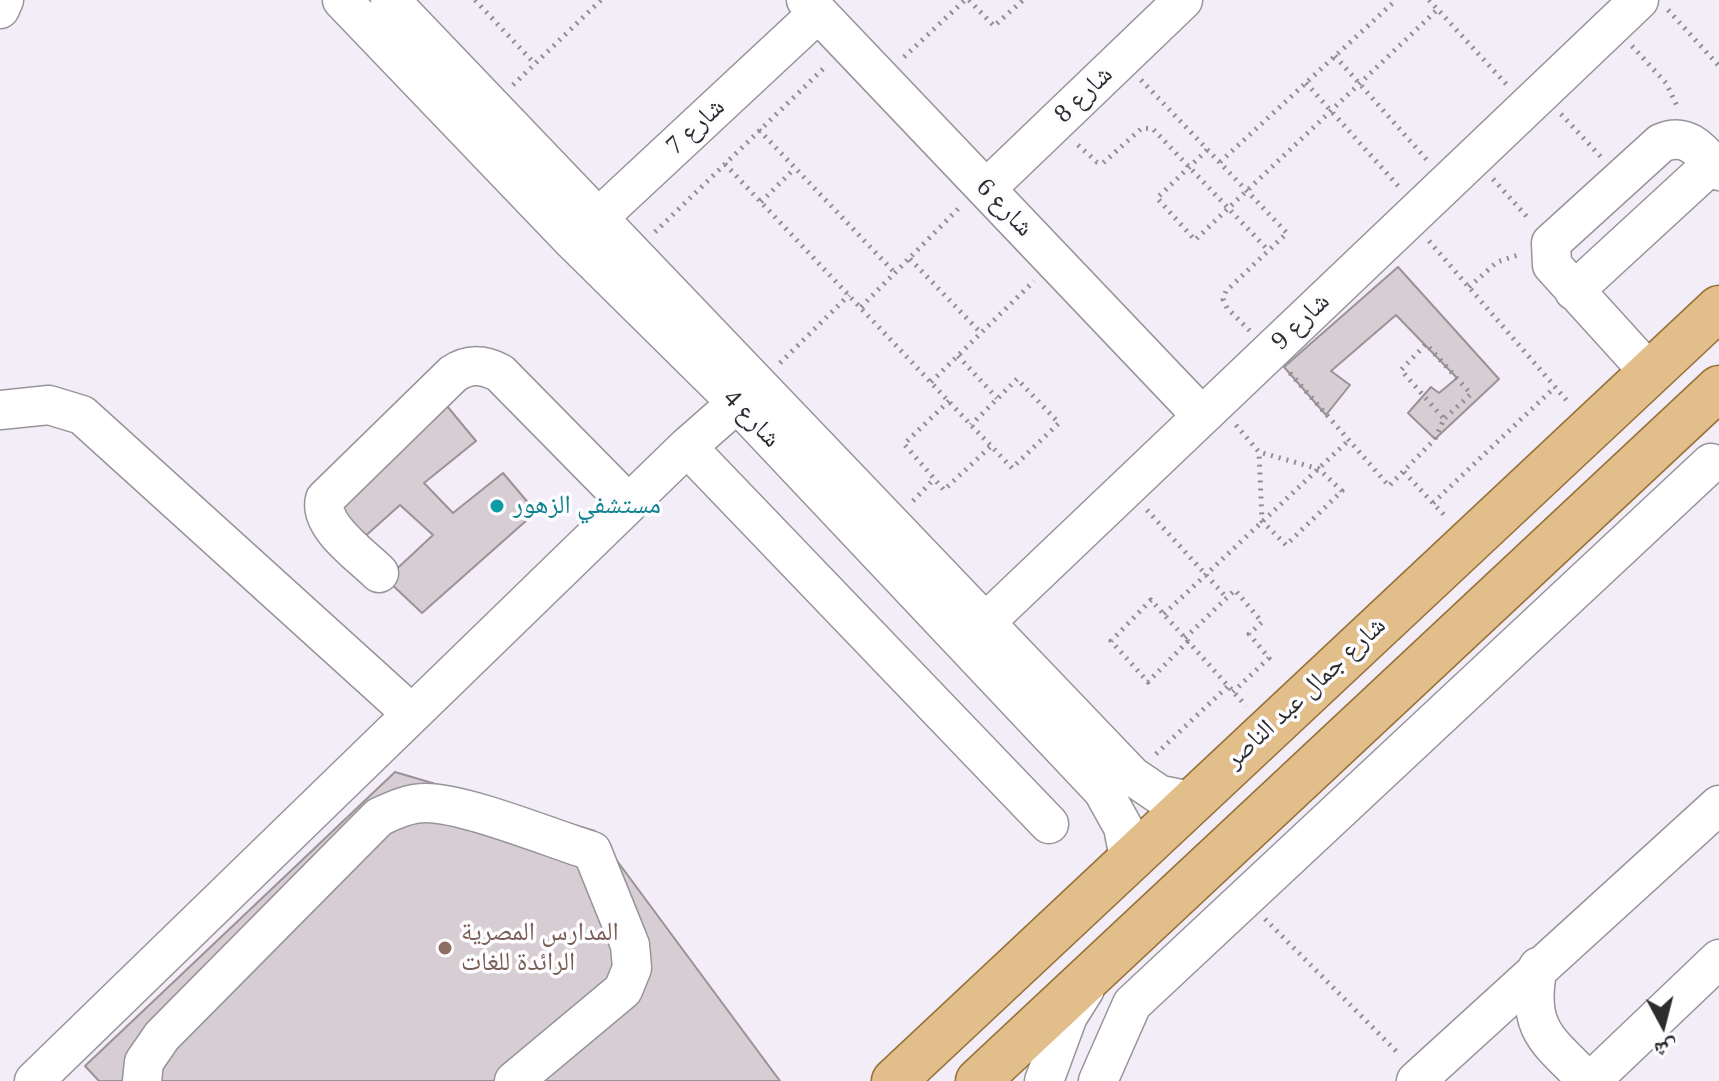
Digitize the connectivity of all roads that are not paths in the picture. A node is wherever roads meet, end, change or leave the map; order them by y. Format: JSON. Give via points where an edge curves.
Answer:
{"nodes":[{"id":1,"x":4,"y":0,"type":"edge"},
{"id":2,"x":342,"y":0,"type":"edge"},
{"id":3,"x":390,"y":0,"type":"edge"},
{"id":4,"x":1183,"y":0,"type":"edge"},
{"id":5,"x":812,"y":7,"type":"edge"},
{"id":6,"x":0,"y":9,"type":"edge"},
{"id":7,"x":1626,"y":13,"type":"edge"},
{"id":8,"x":1716,"y":167,"type":"edge"},
{"id":9,"x":984,"y":187,"type":"junction"},
{"id":10,"x":587,"y":228,"type":"junction"},
{"id":11,"x":1574,"y":291,"type":"junction"},
{"id":12,"x":1719,"y":308,"type":"edge"},
{"id":13,"x":1650,"y":373,"type":"junction"},
{"id":14,"x":1719,"y":388,"type":"edge"},
{"id":15,"x":748,"y":393,"type":"junction"},
{"id":16,"x":1210,"y":409,"type":"junction"},
{"id":17,"x":0,"y":410,"type":"edge"},
{"id":18,"x":687,"y":447,"type":"junction"},
{"id":19,"x":1653,"y":451,"type":"junction"},
{"id":20,"x":1715,"y":465,"type":"edge"},
{"id":21,"x":628,"y":503,"type":"junction"},
{"id":22,"x":379,"y":573,"type":"dead end"},
{"id":23,"x":975,"y":632,"type":"junction"},
{"id":24,"x":412,"y":714,"type":"junction"},
{"id":25,"x":1191,"y":801,"type":"junction"},
{"id":26,"x":1719,"y":805,"type":"edge"},
{"id":27,"x":1049,"y":824,"type":"dead end"},
{"id":28,"x":1129,"y":858,"type":"junction"},
{"id":29,"x":1719,"y":959,"type":"edge"},
{"id":30,"x":1099,"y":967,"type":"junction"},
{"id":31,"x":1538,"y":967,"type":"junction"},
{"id":32,"x":1471,"y":1029,"type":"junction"},
{"id":33,"x":1542,"y":1035,"type":"junction"},
{"id":34,"x":1418,"y":1079,"type":"edge"},
{"id":35,"x":34,"y":1081,"type":"edge"},
{"id":36,"x":142,"y":1081,"type":"edge"},
{"id":37,"x":514,"y":1081,"type":"edge"},
{"id":38,"x":894,"y":1081,"type":"edge"},
{"id":39,"x":978,"y":1081,"type":"edge"},
{"id":40,"x":1044,"y":1081,"type":"edge"},
{"id":41,"x":1098,"y":1081,"type":"edge"},
{"id":42,"x":1590,"y":1081,"type":"edge"}],
"edges":[{"from":1,"to":6,"type":"street"},
{"from":2,"to":10,"type":"street","name":"شارع 4"},
{"from":3,"to":10,"type":"street","name":"شارع 4","via":[[492,105]]},
{"from":4,"to":9,"type":"street","name":"شارع 8"},
{"from":5,"to":9,"type":"street","name":"شارع 6"},
{"from":5,"to":10,"type":"street","name":"شارع 7"},
{"from":7,"to":16,"type":"street","name":"شارع 9"},
{"from":8,"to":11,"type":"street"},
{"from":8,"to":11,"type":"street","via":[[1693,143],[1671,138],[1620,179],[1550,248],[1552,265]]},
{"from":9,"to":16,"type":"street","name":"شارع 6"},
{"from":10,"to":15,"type":"street","name":"شارع 4"},
{"from":10,"to":15,"type":"street","name":"شارع 4","via":[[635,252]]},
{"from":11,"to":13,"type":"street"},
{"from":12,"to":13,"type":"main road","name":"شارع جمال عبد الناصر"},
{"from":13,"to":25,"type":"main road","name":"شارع جمال عبد الناصر"},
{"from":14,"to":19,"type":"main road"},
{"from":15,"to":18,"type":"street"},
{"from":15,"to":23,"type":"street","name":"شارع 4"},
{"from":16,"to":23,"type":"street","name":"شارع 9"},
{"from":17,"to":24,"type":"street","via":[[49,405],[82,415]]},
{"from":18,"to":21,"type":"street"},
{"from":18,"to":27,"type":"street"},
{"from":19,"to":20,"type":"street"},
{"from":19,"to":30,"type":"main road"},
{"from":20,"to":41,"type":"street","via":[[1132,1004]]},
{"from":21,"to":22,"type":"street","via":[[500,373],[470,366],[453,374],[325,499],[328,521]]},
{"from":21,"to":24,"type":"street"},
{"from":23,"to":25,"type":"street","name":"شارع 4","via":[[1132,776],[1160,795]]},
{"from":23,"to":28,"type":"street","name":"شارع 4","via":[[1103,791],[1123,827]]},
{"from":24,"to":35,"type":"street"},
{"from":25,"to":28,"type":"main road","name":"شارع جمال عبد الناصر"},
{"from":26,"to":31,"type":"street"},
{"from":28,"to":38,"type":"main road","name":"شارع جمال عبد الناصر"},
{"from":29,"to":42,"type":"street"},
{"from":30,"to":39,"type":"main road"},
{"from":30,"to":40,"type":"street","via":[[1068,1016]]},
{"from":31,"to":32,"type":"street"},
{"from":31,"to":33,"type":"street","via":[[1533,989]]},
{"from":32,"to":33,"type":"street"},
{"from":32,"to":34,"type":"street"},
{"from":33,"to":42,"type":"street"},
{"from":36,"to":37,"type":"street","via":[[151,1048],[379,817],[426,803],[592,851],[630,945],[632,968],[623,990]]}]}
